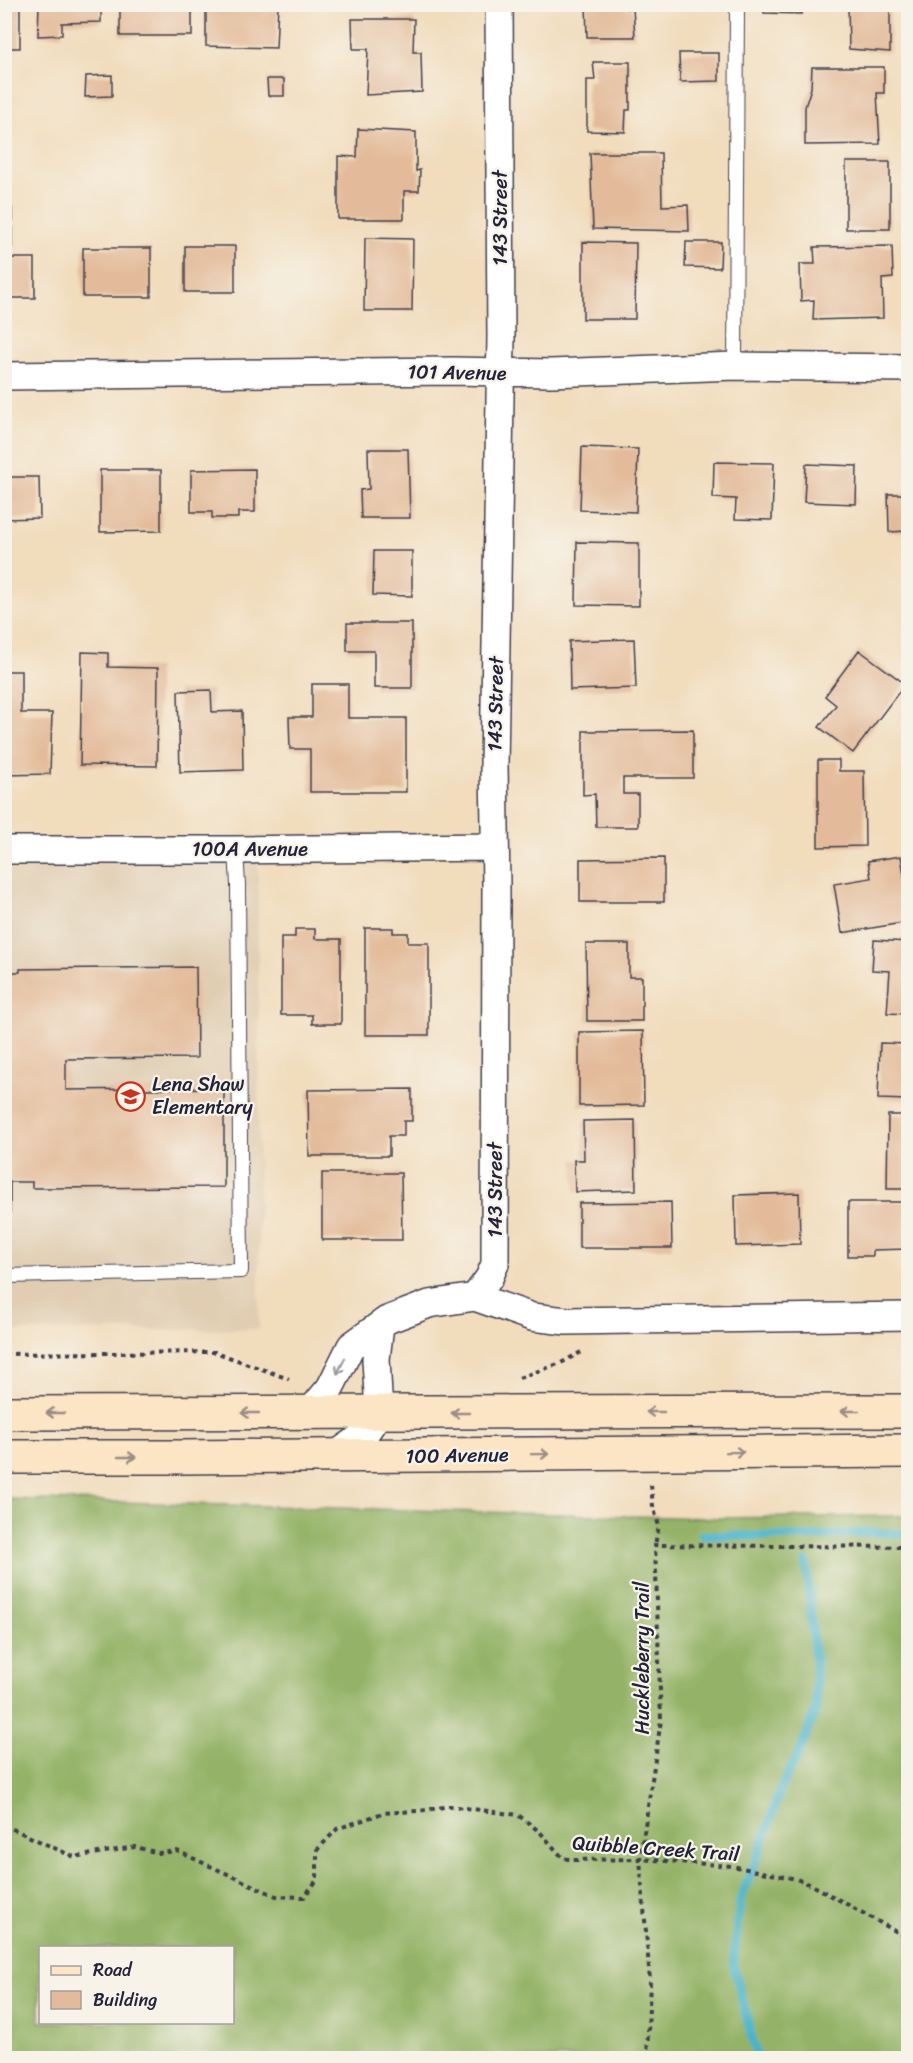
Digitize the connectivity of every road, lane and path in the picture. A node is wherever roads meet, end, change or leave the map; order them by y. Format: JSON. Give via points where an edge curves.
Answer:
{"nodes":[{"id":1,"x":499,"y":4,"type":"edge"},
{"id":2,"x":737,"y":4,"type":"edge"},
{"id":3,"x":735,"y":366,"type":"junction"},
{"id":4,"x":909,"y":368,"type":"edge"},
{"id":5,"x":501,"y":372,"type":"junction"},
{"id":6,"x":4,"y":376,"type":"edge"},
{"id":7,"x":495,"y":847,"type":"junction"},
{"id":8,"x":4,"y":850,"type":"edge"},
{"id":9,"x":236,"y":850,"type":"junction"},
{"id":10,"x":4,"y":1276,"type":"edge"},
{"id":11,"x":476,"y":1297,"type":"junction"},
{"id":12,"x":909,"y":1316,"type":"edge"},
{"id":13,"x":380,"y":1325,"type":"junction"},
{"id":14,"x":586,"y":1349,"type":"dead end"},
{"id":15,"x":4,"y":1354,"type":"edge"},
{"id":16,"x":294,"y":1380,"type":"dead end"},
{"id":17,"x":511,"y":1381,"type":"dead end"},
{"id":18,"x":909,"y":1411,"type":"edge"},
{"id":19,"x":4,"y":1413,"type":"edge"},
{"id":20,"x":309,"y":1413,"type":"junction"},
{"id":21,"x":379,"y":1413,"type":"junction"},
{"id":22,"x":909,"y":1451,"type":"edge"},
{"id":23,"x":4,"y":1456,"type":"edge"},
{"id":24,"x":334,"y":1456,"type":"junction"},
{"id":25,"x":651,"y":1485,"type":"dead end"},
{"id":26,"x":655,"y":1545,"type":"junction"},
{"id":27,"x":909,"y":1547,"type":"edge"},
{"id":28,"x":4,"y":1825,"type":"edge"},
{"id":29,"x":640,"y":1859,"type":"junction"},
{"id":30,"x":909,"y":1938,"type":"edge"},
{"id":31,"x":647,"y":2058,"type":"edge"}],
"edges":[{"from":1,"to":5,"type":"street","name":"143 Street"},
{"from":2,"to":3,"type":"lane"},
{"from":3,"to":4,"type":"street","name":"101 Avenue"},
{"from":3,"to":5,"type":"street","name":"101 Avenue"},
{"from":5,"to":6,"type":"street","name":"101 Avenue"},
{"from":5,"to":7,"type":"street","name":"143 Street"},
{"from":7,"to":9,"type":"street","name":"100A Avenue"},
{"from":7,"to":11,"type":"street","name":"143 Street","via":[[495,1264]]},
{"from":8,"to":9,"type":"street","name":"100A Avenue"},
{"from":9,"to":10,"type":"lane","via":[[241,1271]]},
{"from":11,"to":12,"type":"street","via":[[532,1317],[566,1321]]},
{"from":11,"to":13,"type":"street","via":[[429,1304]]},
{"from":13,"to":20,"type":"street","one_way":true,"via":[[351,1346],[330,1388]]},
{"from":13,"to":21,"type":"street","via":[[376,1359]]},
{"from":14,"to":17,"type":"path","via":[[561,1363]]},
{"from":15,"to":16,"type":"path","via":[[215,1352]]},
{"from":18,"to":21,"type":"main road","one_way":true},
{"from":20,"to":19,"type":"main road","one_way":true},
{"from":20,"to":21,"type":"main road"},
{"from":21,"to":24,"type":"street","via":[[364,1435]]},
{"from":24,"to":22,"type":"main road","name":"100 Avenue","one_way":true},
{"from":23,"to":24,"type":"main road","name":"100 Avenue","one_way":true},
{"from":25,"to":26,"type":"path","name":"Huckleberry Trail","via":[[659,1526]]},
{"from":26,"to":27,"type":"path"},
{"from":26,"to":29,"type":"path","name":"Huckleberry Trail","via":[[661,1720]]},
{"from":28,"to":29,"type":"path","name":"Quibble Creek Trail","via":[[74,1857],[135,1847],[159,1853],[177,1851],[276,1896],[304,1897],[317,1880],[317,1850],[337,1829],[383,1813],[450,1806],[518,1815],[563,1858]]},
{"from":29,"to":30,"type":"path","name":"Quibble Creek Trail","via":[[732,1866],[812,1885]]},
{"from":29,"to":31,"type":"path","name":"Huckleberry Trail","via":[[650,1981]]}]}
